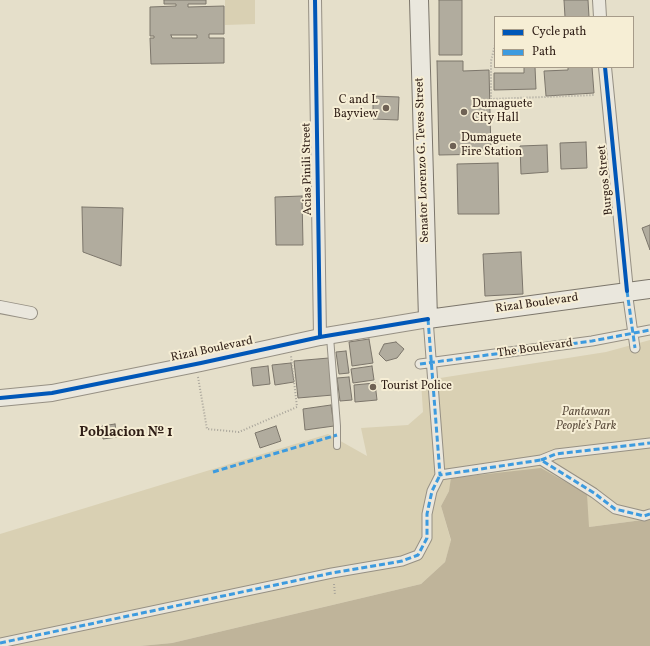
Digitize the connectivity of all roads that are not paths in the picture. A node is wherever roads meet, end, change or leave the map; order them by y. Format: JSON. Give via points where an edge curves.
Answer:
{"nodes":[{"id":1,"x":315,"y":0,"type":"edge"},
{"id":2,"x":419,"y":0,"type":"edge"},
{"id":3,"x":599,"y":0,"type":"edge"},
{"id":4,"x":600,"y":16,"type":"edge"},
{"id":5,"x":605,"y":68,"type":"edge"},
{"id":6,"x":650,"y":289,"type":"edge"},
{"id":7,"x":627,"y":292,"type":"junction"},
{"id":8,"x":0,"y":307,"type":"edge"},
{"id":9,"x":31,"y":313,"type":"dead end"},
{"id":10,"x":428,"y":319,"type":"junction"},
{"id":11,"x":650,"y":330,"type":"edge"},
{"id":12,"x":633,"y":334,"type":"junction"},
{"id":13,"x":325,"y":336,"type":"junction"},
{"id":14,"x":635,"y":348,"type":"dead end"},
{"id":15,"x":430,"y":363,"type":"junction"},
{"id":16,"x":420,"y":364,"type":"dead end"},
{"id":17,"x":0,"y":398,"type":"edge"},
{"id":18,"x":650,"y":443,"type":"edge"},
{"id":19,"x":337,"y":446,"type":"dead end"},
{"id":20,"x":540,"y":460,"type":"junction"},
{"id":21,"x":440,"y":474,"type":"junction"},
{"id":22,"x":650,"y":514,"type":"edge"},
{"id":23,"x":0,"y":643,"type":"edge"}],
"edges":[{"from":1,"to":13,"type":"street","name":"Acias Pinili Street"},
{"from":2,"to":10,"type":"main road","name":"Senator Lorenzo G. Teves Street"},
{"from":3,"to":4,"type":"street"},
{"from":5,"to":7,"type":"street","name":"Burgos Street"},
{"from":6,"to":7,"type":"main road","name":"Rizal Boulevard"},
{"from":7,"to":10,"type":"main road","name":"Rizal Boulevard"},
{"from":7,"to":12,"type":"street"},
{"from":8,"to":9,"type":"street"},
{"from":10,"to":13,"type":"street","name":"Rizal Boulevard"},
{"from":10,"to":15,"type":"street"},
{"from":11,"to":12,"type":"street","name":"The Boulevard"},
{"from":12,"to":14,"type":"street"},
{"from":12,"to":15,"type":"street","name":"The Boulevard"},
{"from":13,"to":17,"type":"street","name":"Rizal Boulevard","via":[[52,393]]},
{"from":13,"to":19,"type":"lane","via":[[337,426]]},
{"from":15,"to":16,"type":"street","name":"The Boulevard"},
{"from":15,"to":21,"type":"street"},
{"from":18,"to":20,"type":"street","via":[[556,454]]},
{"from":20,"to":21,"type":"street"},
{"from":20,"to":22,"type":"street","via":[[615,509],[644,516]]},
{"from":21,"to":23,"type":"street","via":[[432,491],[427,514],[427,538],[418,555],[402,562],[332,573]]}]}
